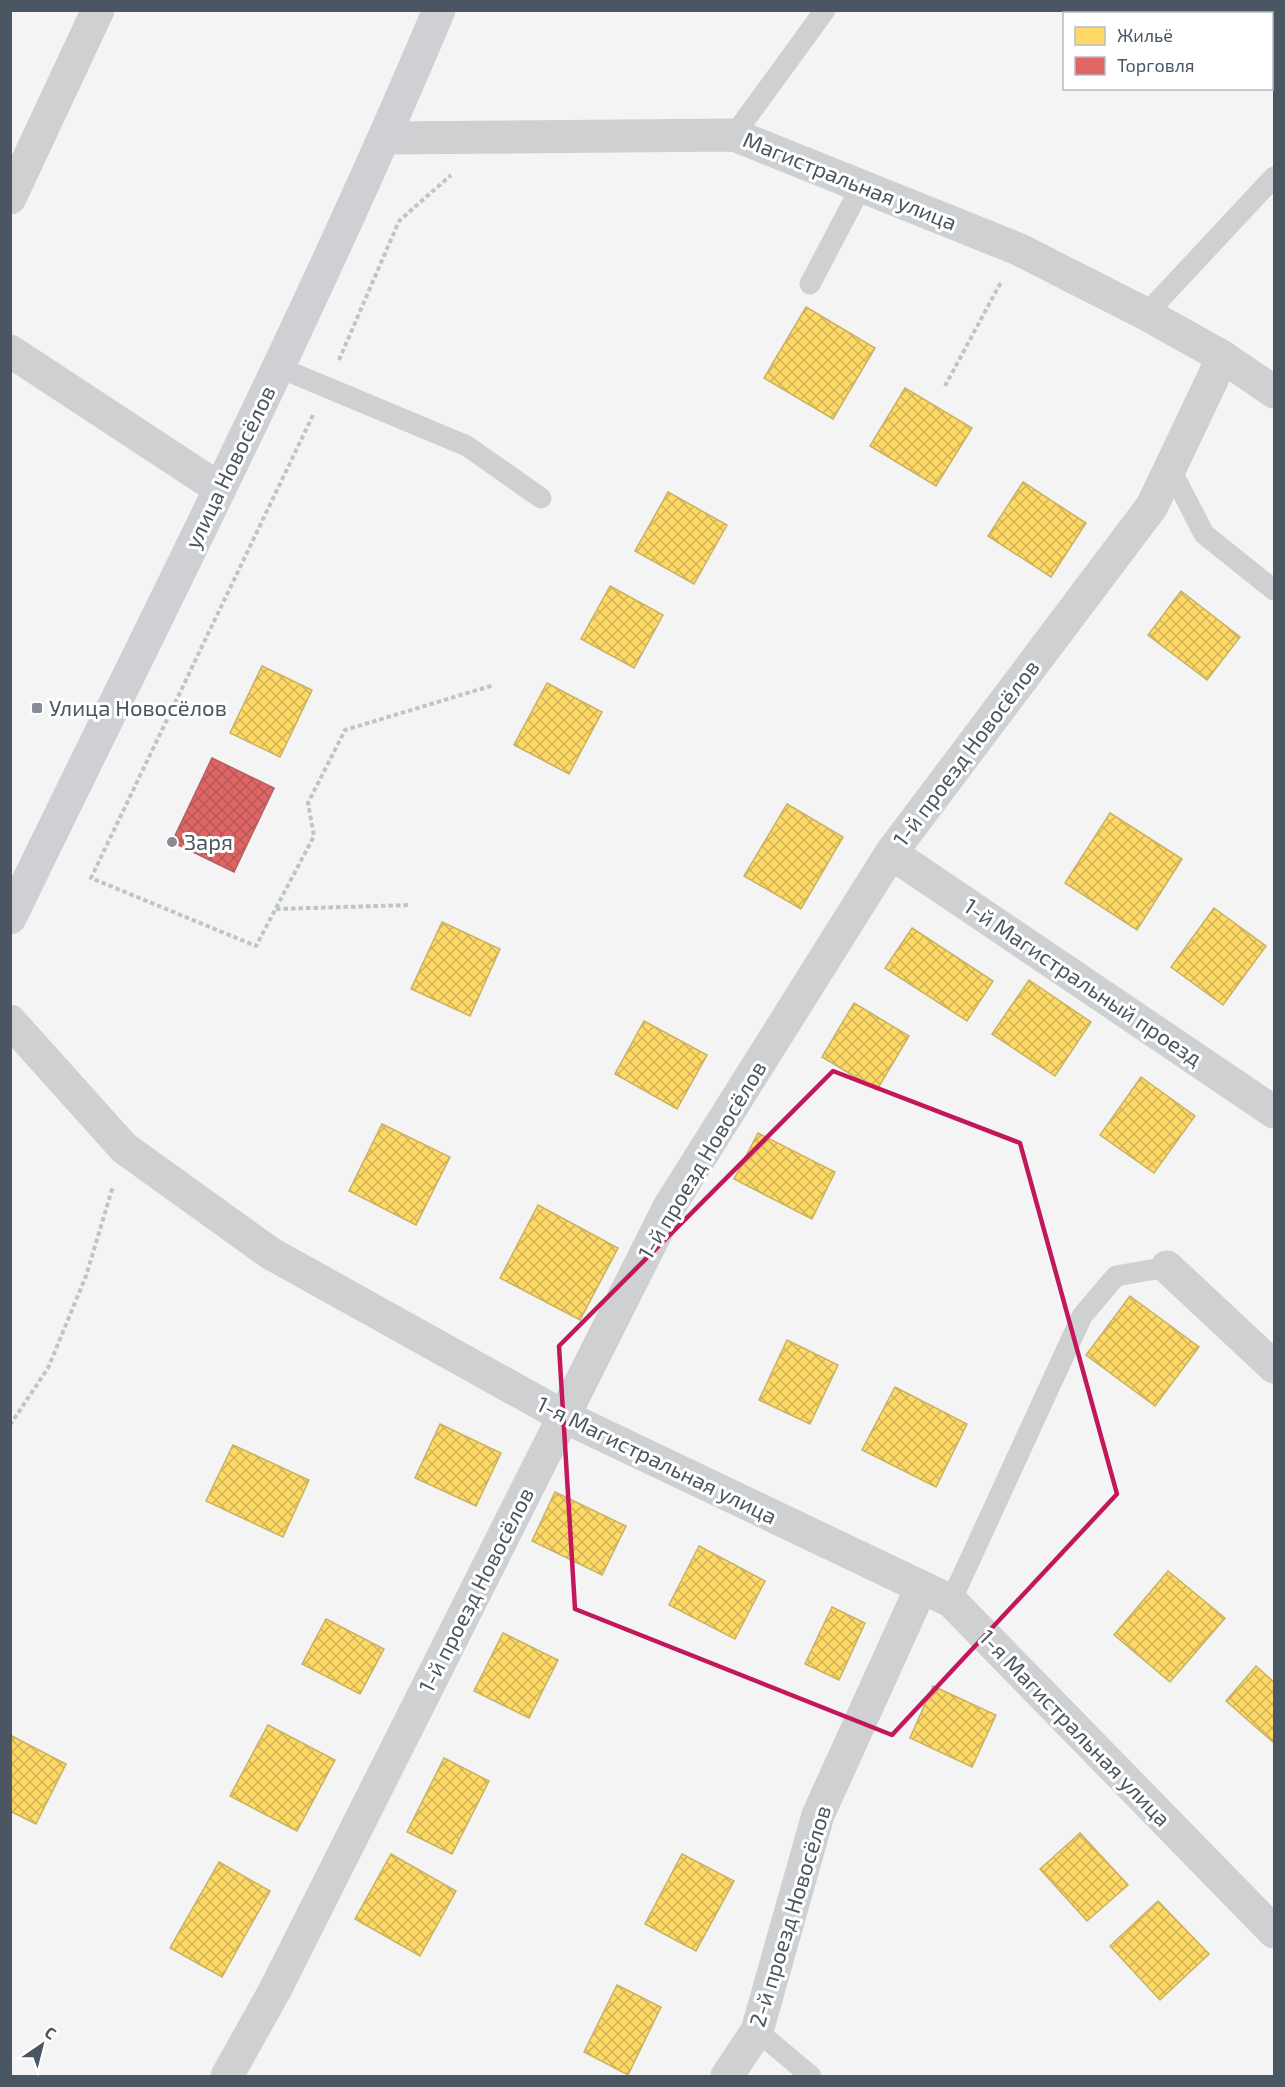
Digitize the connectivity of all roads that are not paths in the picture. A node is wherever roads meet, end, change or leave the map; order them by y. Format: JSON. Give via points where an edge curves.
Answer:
{"nodes":[{"id":1,"x":98,"y":10,"type":"edge"},
{"id":2,"x":439,"y":10,"type":"edge"},
{"id":3,"x":825,"y":10,"type":"edge"},
{"id":4,"x":734,"y":135,"type":"junction"},
{"id":5,"x":385,"y":138,"type":"junction"},
{"id":6,"x":1275,"y":177,"type":"edge"},
{"id":7,"x":862,"y":185,"type":"junction"},
{"id":8,"x":10,"y":198,"type":"edge"},
{"id":9,"x":810,"y":284,"type":"dead end"},
{"id":10,"x":1146,"y":314,"type":"junction"},
{"id":11,"x":10,"y":351,"type":"edge"},
{"id":12,"x":1223,"y":357,"type":"junction"},
{"id":13,"x":278,"y":367,"type":"junction"},
{"id":14,"x":1275,"y":392,"type":"edge"},
{"id":15,"x":1169,"y":466,"type":"junction"},
{"id":16,"x":220,"y":489,"type":"junction"},
{"id":17,"x":541,"y":498,"type":"dead end"},
{"id":18,"x":1275,"y":590,"type":"edge"},
{"id":19,"x":891,"y":852,"type":"junction"},
{"id":20,"x":10,"y":918,"type":"edge"},
{"id":21,"x":10,"y":1021,"type":"edge"},
{"id":22,"x":1275,"y":1112,"type":"edge"},
{"id":23,"x":1167,"y":1267,"type":"joint"},
{"id":24,"x":1275,"y":1367,"type":"edge"},
{"id":25,"x":563,"y":1416,"type":"junction"},
{"id":26,"x":921,"y":1588,"type":"junction"},
{"id":27,"x":951,"y":1601,"type":"junction"},
{"id":28,"x":1275,"y":1932,"type":"edge"},
{"id":29,"x":757,"y":2031,"type":"junction"},
{"id":30,"x":227,"y":2076,"type":"edge"},
{"id":31,"x":727,"y":2076,"type":"edge"},
{"id":32,"x":811,"y":2076,"type":"edge"}],
"edges":[{"from":1,"to":8,"type":"street"},
{"from":2,"to":5,"type":"street","name":"улица Новосёлов"},
{"from":3,"to":4,"type":"lane"},
{"from":4,"to":5,"type":"street","name":"Магистральная улица"},
{"from":4,"to":7,"type":"street","name":"Магистральная улица"},
{"from":5,"to":13,"type":"street","name":"улица Новосёлов"},
{"from":6,"to":10,"type":"lane"},
{"from":7,"to":9,"type":"lane"},
{"from":7,"to":10,"type":"street","name":"Магистральная улица","via":[[1018,249]]},
{"from":10,"to":12,"type":"street","name":"Магистральная улица"},
{"from":11,"to":16,"type":"street"},
{"from":12,"to":14,"type":"street","name":"Магистральная улица"},
{"from":12,"to":15,"type":"street","name":"1-й проезд Новосёлов"},
{"from":13,"to":16,"type":"street","name":"улица Новосёлов"},
{"from":13,"to":17,"type":"lane","via":[[467,446]]},
{"from":15,"to":18,"type":"lane","via":[[1204,534]]},
{"from":15,"to":19,"type":"street","name":"1-й проезд Новосёлов","via":[[1152,506]]},
{"from":16,"to":20,"type":"street","name":"улица Новосёлов"},
{"from":19,"to":22,"type":"street","name":"1-й Магистральный проезд"},
{"from":19,"to":25,"type":"street","name":"1-й проезд Новосёлов","via":[[669,1207]]},
{"from":21,"to":25,"type":"street","name":"1-я Магистральная улица","via":[[124,1148],[270,1253]]},
{"from":23,"to":24,"type":"street"},
{"from":23,"to":27,"type":"lane","via":[[1116,1276],[1082,1316]]},
{"from":25,"to":26,"type":"street","name":"1-я Магистральная улица"},
{"from":25,"to":30,"type":"street","name":"1-й проезд Новосёлов","via":[[280,1979]]},
{"from":26,"to":27,"type":"street","name":"1-я Магистральная улица"},
{"from":26,"to":29,"type":"street","name":"2-й проезд Новосёлов","via":[[818,1815]]},
{"from":27,"to":28,"type":"street","name":"1-я Магистральная улица"},
{"from":29,"to":31,"type":"street","name":"2-й проезд Новосёлов"},
{"from":29,"to":32,"type":"lane"}]}
